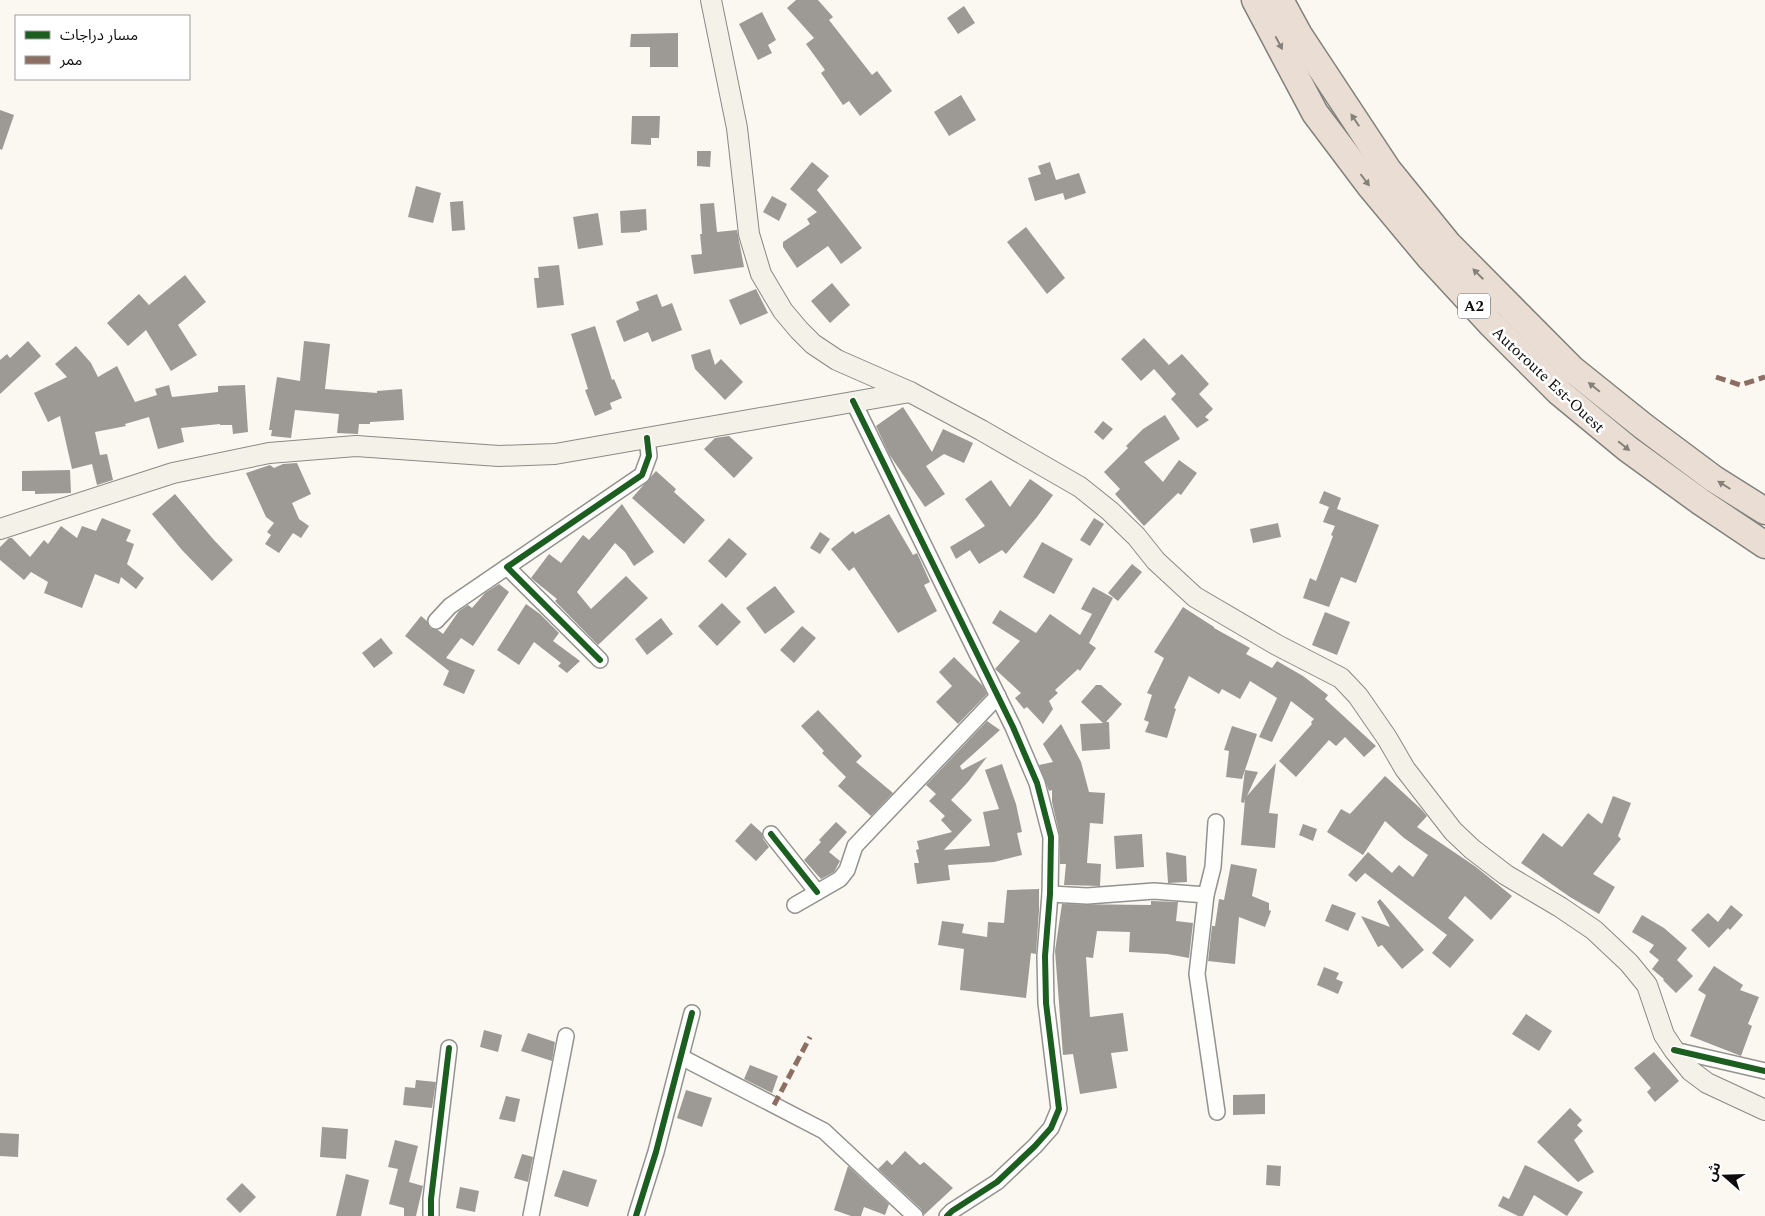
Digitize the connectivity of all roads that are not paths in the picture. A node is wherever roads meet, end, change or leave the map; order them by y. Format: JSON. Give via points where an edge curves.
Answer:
{"nodes":[{"id":1,"x":711,"y":0,"type":"edge"},
{"id":2,"x":1255,"y":0,"type":"edge"},
{"id":3,"x":1280,"y":0,"type":"edge"},
{"id":4,"x":910,"y":392,"type":"junction"},
{"id":5,"x":854,"y":401,"type":"junction"},
{"id":6,"x":647,"y":438,"type":"junction"},
{"id":7,"x":1765,"y":511,"type":"edge"},
{"id":8,"x":0,"y":528,"type":"edge"},
{"id":9,"x":1765,"y":544,"type":"edge"},
{"id":10,"x":507,"y":567,"type":"junction"},
{"id":11,"x":436,"y":621,"type":"dead end"},
{"id":12,"x":600,"y":660,"type":"dead end"},
{"id":13,"x":998,"y":696,"type":"junction"},
{"id":14,"x":1216,"y":822,"type":"dead end"},
{"id":15,"x":771,"y":834,"type":"dead end"},
{"id":16,"x":817,"y":892,"type":"junction"},
{"id":17,"x":1050,"y":894,"type":"junction"},
{"id":18,"x":1206,"y":895,"type":"junction"},
{"id":19,"x":795,"y":905,"type":"dead end"},
{"id":20,"x":692,"y":1013,"type":"dead end"},
{"id":21,"x":566,"y":1036,"type":"dead end"},
{"id":22,"x":449,"y":1048,"type":"dead end"},
{"id":23,"x":1674,"y":1050,"type":"junction"},
{"id":24,"x":680,"y":1057,"type":"junction"},
{"id":25,"x":1765,"y":1072,"type":"edge"},
{"id":26,"x":1765,"y":1110,"type":"edge"},
{"id":27,"x":1217,"y":1112,"type":"dead end"},
{"id":28,"x":431,"y":1216,"type":"edge"},
{"id":29,"x":531,"y":1216,"type":"edge"},
{"id":30,"x":636,"y":1216,"type":"edge"},
{"id":31,"x":915,"y":1216,"type":"edge"},
{"id":32,"x":947,"y":1216,"type":"edge"}],
"edges":[{"from":1,"to":4,"type":"main road","via":[[737,128],[749,234],[761,274],[783,311],[813,344],[837,360]]},
{"from":2,"to":9,"type":"highway","name":"Autoroute Est-Ouest","number":"A2","one_way":true,"via":[[1315,113],[1430,258],[1490,323],[1559,392],[1628,449],[1700,502]]},
{"from":7,"to":3,"type":"highway","name":"Autoroute Est-Ouest","number":"A2","one_way":true,"via":[[1714,479],[1572,369],[1448,244],[1388,170],[1299,35]]},
{"from":4,"to":5,"type":"main road"},
{"from":4,"to":23,"type":"main road","via":[[1080,487],[1136,536],[1156,561],[1194,597],[1341,678],[1358,696],[1405,769],[1453,831],[1506,875],[1594,930],[1629,963],[1647,985],[1664,1035]]},
{"from":5,"to":6,"type":"main road"},
{"from":5,"to":13,"type":"street"},
{"from":6,"to":8,"type":"main road","via":[[555,454],[499,456],[356,446],[269,453],[172,473]]},
{"from":6,"to":10,"type":"street","via":[[649,456],[642,475]]},
{"from":10,"to":11,"type":"street","via":[[450,606]]},
{"from":10,"to":12,"type":"street"},
{"from":13,"to":16,"type":"street","via":[[855,846],[847,870],[840,878]]},
{"from":13,"to":17,"type":"street","via":[[1037,783],[1050,837]]},
{"from":14,"to":18,"type":"street","via":[[1213,867]]},
{"from":15,"to":16,"type":"street"},
{"from":16,"to":19,"type":"street"},
{"from":17,"to":18,"type":"street","via":[[1087,896],[1154,890]]},
{"from":17,"to":32,"type":"street","via":[[1045,956],[1046,1003],[1059,1109],[1051,1128],[997,1182]]},
{"from":18,"to":27,"type":"street","via":[[1197,974]]},
{"from":20,"to":24,"type":"street"},
{"from":21,"to":29,"type":"street"},
{"from":22,"to":28,"type":"street"},
{"from":23,"to":25,"type":"street"},
{"from":23,"to":26,"type":"main road","via":[[1692,1071],[1707,1082]]},
{"from":24,"to":30,"type":"street"},
{"from":24,"to":31,"type":"street","via":[[824,1131]]}]}
